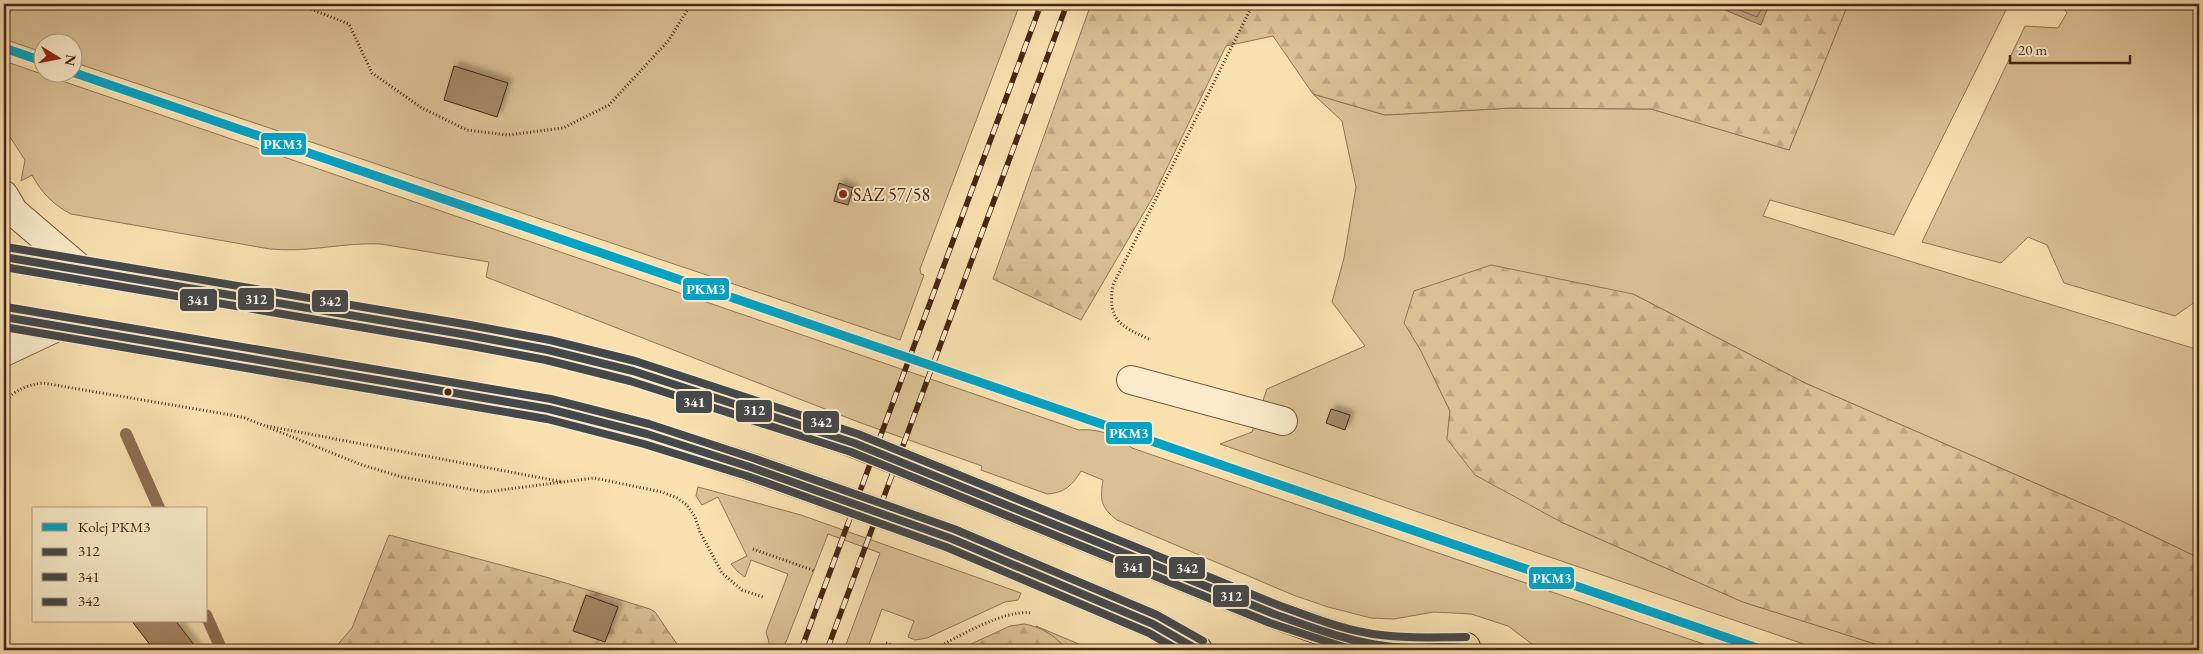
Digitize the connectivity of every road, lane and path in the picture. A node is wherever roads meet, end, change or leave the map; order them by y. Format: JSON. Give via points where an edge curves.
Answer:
{"nodes":[{"id":1,"x":298,"y":4,"type":"edge"},
{"id":2,"x":691,"y":4,"type":"edge"},
{"id":3,"x":1253,"y":4,"type":"edge"},
{"id":4,"x":4,"y":194,"type":"edge"},
{"id":5,"x":4,"y":257,"type":"edge"},
{"id":6,"x":83,"y":271,"type":"junction"},
{"id":7,"x":4,"y":317,"type":"edge"},
{"id":8,"x":59,"y":326,"type":"junction"},
{"id":9,"x":1149,"y":339,"type":"dead end"},
{"id":10,"x":4,"y":352,"type":"edge"},
{"id":11,"x":1131,"y":380,"type":"dead end"},
{"id":12,"x":4,"y":402,"type":"edge"},
{"id":13,"x":1283,"y":421,"type":"dead end"},
{"id":14,"x":259,"y":424,"type":"junction"},
{"id":15,"x":567,"y":482,"type":"junction"},
{"id":16,"x":753,"y":549,"type":"dead end"},
{"id":17,"x":815,"y":571,"type":"dead end"},
{"id":18,"x":763,"y":597,"type":"dead end"},
{"id":19,"x":1040,"y":614,"type":"dead end"},
{"id":20,"x":886,"y":643,"type":"dead end"},
{"id":21,"x":1463,"y":649,"type":"edge"},
{"id":22,"x":906,"y":650,"type":"edge"},
{"id":23,"x":932,"y":650,"type":"edge"},
{"id":24,"x":1198,"y":650,"type":"edge"}],
"edges":[{"from":1,"to":2,"type":"path","via":[[348,24],[372,74],[422,108],[467,130],[508,135],[563,128],[609,104],[669,40]]},
{"from":3,"to":9,"type":"path","via":[[1113,284],[1112,311],[1123,327]]},
{"from":4,"to":6,"type":"street","via":[[14,212]]},
{"from":5,"to":6,"type":"main road"},
{"from":6,"to":21,"type":"main road","via":[[468,335],[548,350],[633,372],[854,443],[1274,614],[1326,632],[1354,641],[1396,647]]},
{"from":7,"to":8,"type":"main road"},
{"from":8,"to":10,"type":"street"},
{"from":8,"to":24,"type":"main road","via":[[549,409],[647,434],[950,538],[1153,624]]},
{"from":11,"to":13,"type":"street"},
{"from":12,"to":14,"type":"path","via":[[19,389],[43,383],[231,414]]},
{"from":14,"to":15,"type":"path"},
{"from":14,"to":15,"type":"path","via":[[402,478],[485,492]]},
{"from":15,"to":18,"type":"path","via":[[602,479],[677,498],[695,517],[722,573],[742,590]]},
{"from":16,"to":17,"type":"path"},
{"from":19,"to":23,"type":"path","via":[[1007,614]]},
{"from":20,"to":22,"type":"path"}]}
